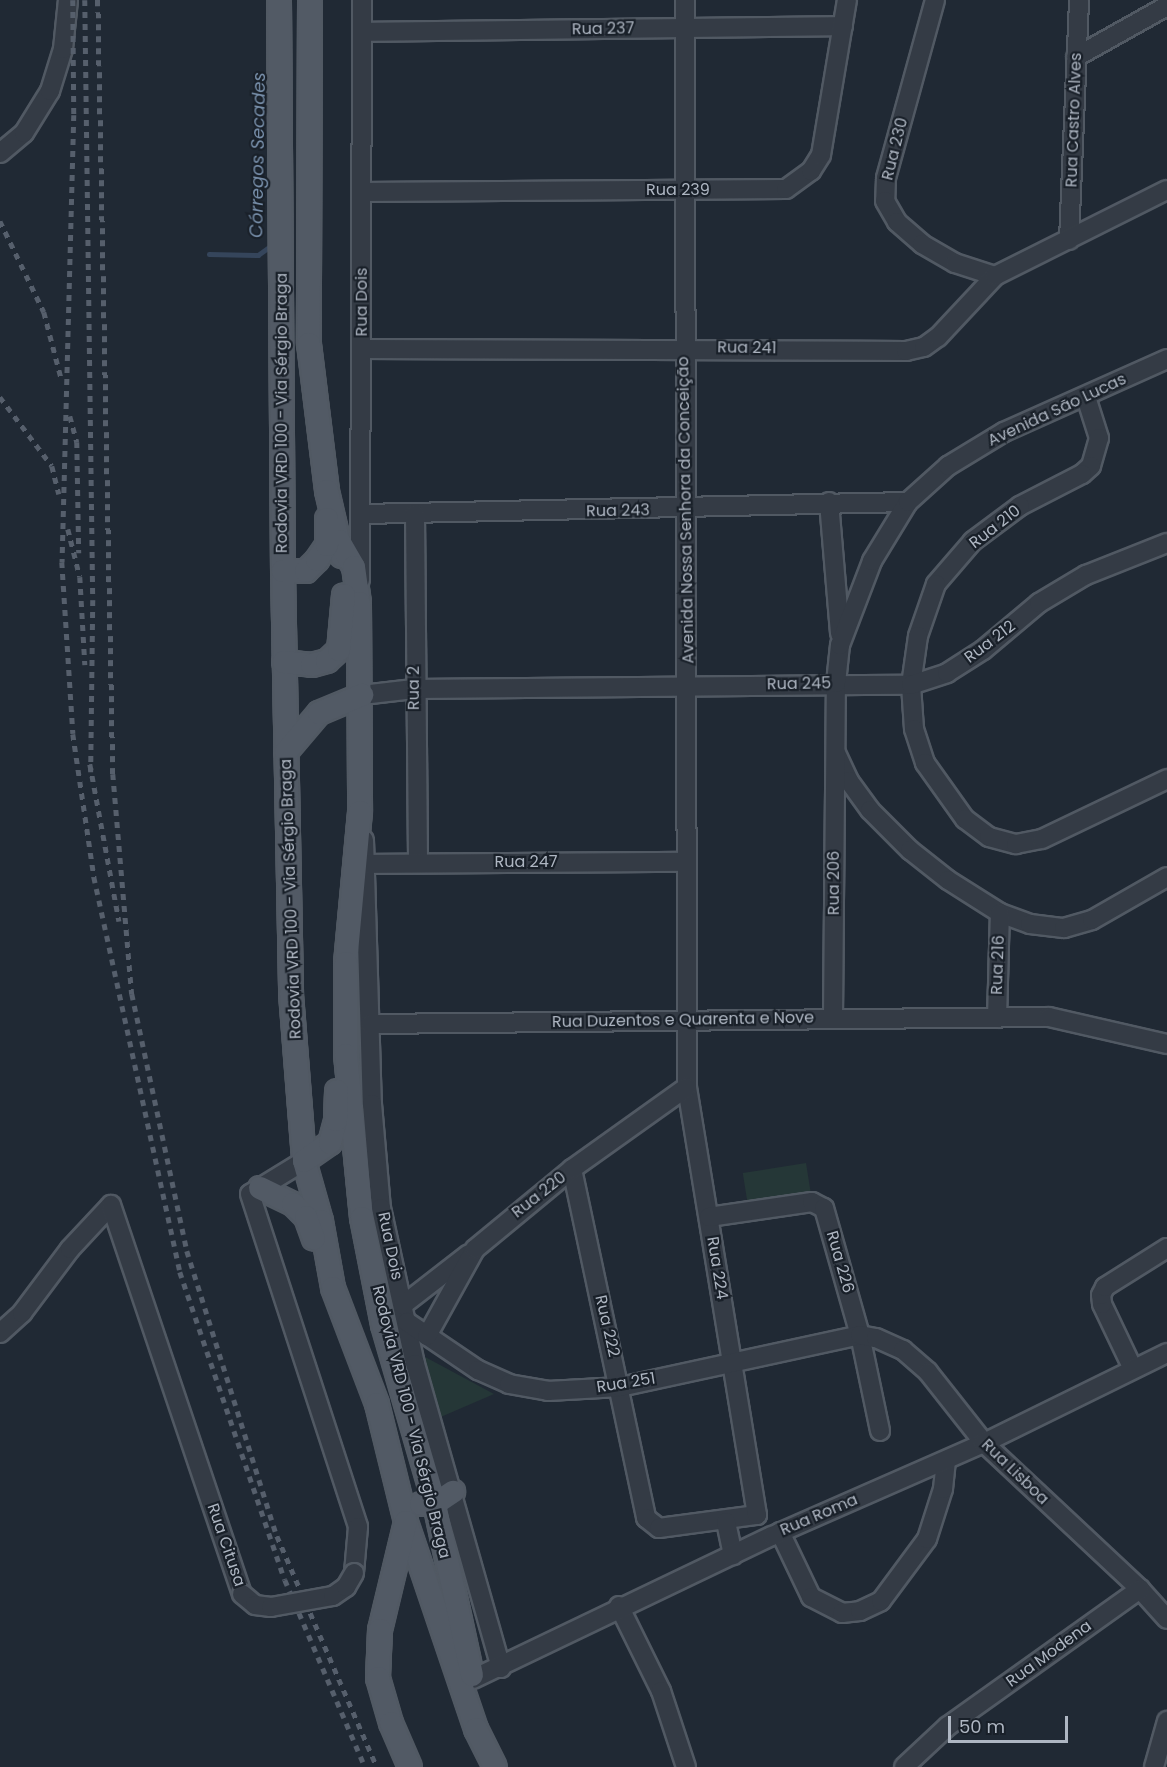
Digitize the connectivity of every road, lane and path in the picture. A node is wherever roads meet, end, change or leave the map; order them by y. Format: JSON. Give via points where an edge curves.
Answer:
{"nodes":[{"id":1,"x":279,"y":0,"type":"edge"},
{"id":2,"x":310,"y":0,"type":"edge"},
{"id":3,"x":362,"y":0,"type":"edge"},
{"id":4,"x":685,"y":0,"type":"edge"},
{"id":5,"x":847,"y":0,"type":"edge"},
{"id":6,"x":935,"y":0,"type":"edge"},
{"id":7,"x":1079,"y":0,"type":"edge"},
{"id":8,"x":68,"y":4,"type":"edge"},
{"id":9,"x":1167,"y":6,"type":"edge"},
{"id":10,"x":843,"y":26,"type":"junction"},
{"id":11,"x":686,"y":28,"type":"junction"},
{"id":12,"x":363,"y":32,"type":"junction"},
{"id":13,"x":1076,"y":57,"type":"junction"},
{"id":14,"x":0,"y":153,"type":"edge"},
{"id":15,"x":686,"y":189,"type":"junction"},
{"id":16,"x":1167,"y":190,"type":"edge"},
{"id":17,"x":363,"y":192,"type":"junction"},
{"id":18,"x":1070,"y":240,"type":"junction"},
{"id":19,"x":994,"y":276,"type":"junction"},
{"id":20,"x":684,"y":347,"type":"junction"},
{"id":21,"x":362,"y":349,"type":"junction"},
{"id":22,"x":1167,"y":359,"type":"edge"},
{"id":23,"x":1086,"y":397,"type":"junction"},
{"id":24,"x":327,"y":491,"type":"junction"},
{"id":25,"x":829,"y":502,"type":"junction"},
{"id":26,"x":908,"y":502,"type":"junction"},
{"id":27,"x":684,"y":510,"type":"junction"},
{"id":28,"x":363,"y":514,"type":"junction"},
{"id":29,"x":415,"y":514,"type":"junction"},
{"id":30,"x":339,"y":541,"type":"junction"},
{"id":31,"x":1167,"y":543,"type":"edge"},
{"id":32,"x":283,"y":571,"type":"junction"},
{"id":33,"x":358,"y":603,"type":"junction"},
{"id":34,"x":840,"y":645,"type":"junction"},
{"id":35,"x":284,"y":662,"type":"junction"},
{"id":36,"x":836,"y":683,"type":"junction"},
{"id":37,"x":911,"y":684,"type":"junction"},
{"id":38,"x":687,"y":685,"type":"junction"},
{"id":39,"x":414,"y":690,"type":"junction"},
{"id":40,"x":362,"y":695,"type":"junction"},
{"id":41,"x":834,"y":748,"type":"junction"},
{"id":42,"x":286,"y":752,"type":"junction"},
{"id":43,"x":1167,"y":779,"type":"edge"},
{"id":44,"x":870,"y":810,"type":"junction"},
{"id":45,"x":360,"y":812,"type":"junction"},
{"id":46,"x":834,"y":814,"type":"junction"},
{"id":47,"x":418,"y":862,"type":"junction"},
{"id":48,"x":684,"y":862,"type":"junction"},
{"id":49,"x":367,"y":864,"type":"junction"},
{"id":50,"x":1167,"y":877,"type":"edge"},
{"id":51,"x":349,"y":911,"type":"junction"},
{"id":52,"x":1000,"y":913,"type":"junction"},
{"id":53,"x":833,"y":1017,"type":"junction"},
{"id":54,"x":997,"y":1018,"type":"junction"},
{"id":55,"x":684,"y":1021,"type":"junction"},
{"id":56,"x":370,"y":1024,"type":"junction"},
{"id":57,"x":1167,"y":1044,"type":"edge"},
{"id":58,"x":687,"y":1087,"type":"junction"},
{"id":59,"x":304,"y":1161,"type":"junction"},
{"id":60,"x":572,"y":1169,"type":"junction"},
{"id":61,"x":255,"y":1191,"type":"junction"},
{"id":62,"x":709,"y":1217,"type":"junction"},
{"id":63,"x":1167,"y":1248,"type":"edge"},
{"id":64,"x":475,"y":1249,"type":"junction"},
{"id":65,"x":333,"y":1288,"type":"junction"},
{"id":66,"x":405,"y":1313,"type":"junction"},
{"id":67,"x":0,"y":1333,"type":"edge"},
{"id":68,"x":860,"y":1335,"type":"junction"},
{"id":69,"x":427,"y":1336,"type":"junction"},
{"id":70,"x":1167,"y":1353,"type":"edge"},
{"id":71,"x":732,"y":1361,"type":"junction"},
{"id":72,"x":1133,"y":1369,"type":"junction"},
{"id":73,"x":620,"y":1387,"type":"junction"},
{"id":74,"x":378,"y":1404,"type":"junction"},
{"id":75,"x":880,"y":1431,"type":"dead end"},
{"id":76,"x":984,"y":1443,"type":"junction"},
{"id":77,"x":946,"y":1461,"type":"junction"},
{"id":78,"x":444,"y":1498,"type":"junction"},
{"id":79,"x":406,"y":1522,"type":"junction"},
{"id":80,"x":726,"y":1522,"type":"junction"},
{"id":81,"x":780,"y":1532,"type":"junction"},
{"id":82,"x":733,"y":1556,"type":"junction"},
{"id":83,"x":1140,"y":1589,"type":"junction"},
{"id":84,"x":619,"y":1606,"type":"junction"},
{"id":85,"x":1167,"y":1619,"type":"edge"},
{"id":86,"x":501,"y":1668,"type":"junction"},
{"id":87,"x":472,"y":1679,"type":"junction"},
{"id":88,"x":1167,"y":1721,"type":"edge"},
{"id":89,"x":410,"y":1767,"type":"edge"},
{"id":90,"x":495,"y":1767,"type":"edge"},
{"id":91,"x":505,"y":1767,"type":"edge"},
{"id":92,"x":687,"y":1767,"type":"edge"},
{"id":93,"x":904,"y":1767,"type":"edge"},
{"id":94,"x":1154,"y":1767,"type":"edge"}],
"edges":[{"from":1,"to":32,"type":"main road","name":"Rodovia VRD 100 - Via Sérgio Braga"},
{"from":2,"to":24,"type":"main road","name":"Rodovia VRD 100 - Via Sérgio Braga","via":[[309,344]]},
{"from":3,"to":12,"type":"street","name":"Rua Dois"},
{"from":4,"to":11,"type":"street","name":"Avenida Nossa Senhora da Conceição"},
{"from":5,"to":10,"type":"street","name":"Rua 239"},
{"from":6,"to":19,"type":"street","name":"Rua 230","via":[[886,178],[885,201],[897,222],[922,244],[955,263]]},
{"from":7,"to":13,"type":"street","name":"Rua Castro Alves"},
{"from":8,"to":14,"type":"street","via":[[63,49],[47,98],[24,133]]},
{"from":9,"to":13,"type":"street"},
{"from":10,"to":11,"type":"street","name":"Rua 237"},
{"from":10,"to":15,"type":"street","name":"Rua 239","via":[[830,120],[821,155],[811,171],[786,189]]},
{"from":11,"to":12,"type":"street","name":"Rua 237"},
{"from":11,"to":15,"type":"street","name":"Avenida Nossa Senhora da Conceição"},
{"from":12,"to":17,"type":"street","name":"Rua Dois"},
{"from":13,"to":18,"type":"street","name":"Rua Castro Alves"},
{"from":15,"to":17,"type":"street","name":"Rua 239"},
{"from":15,"to":20,"type":"street","name":"Avenida Nossa Senhora da Conceição"},
{"from":16,"to":18,"type":"street"},
{"from":17,"to":21,"type":"street","name":"Rua Dois"},
{"from":18,"to":19,"type":"street"},
{"from":19,"to":20,"type":"street","name":"Rua 241","via":[[924,347],[906,351]]},
{"from":20,"to":21,"type":"street","name":"Rua 241"},
{"from":20,"to":27,"type":"street","name":"Avenida Nossa Senhora da Conceição"},
{"from":21,"to":28,"type":"street","name":"Rua Dois"},
{"from":22,"to":23,"type":"street","name":"Avenida São Lucas"},
{"from":23,"to":26,"type":"street","name":"Avenida São Lucas","via":[[1004,432],[948,466]]},
{"from":23,"to":37,"type":"street","name":"Rua 210","via":[[1099,438],[1092,466],[1020,506],[973,541],[936,584],[918,636]]},
{"from":24,"to":30,"type":"main road","name":"Rodovia VRD 100 - Via Sérgio Braga"},
{"from":24,"to":32,"type":"main road","via":[[327,545],[306,571]]},
{"from":25,"to":26,"type":"street","name":"Rua 243"},
{"from":25,"to":27,"type":"street","name":"Rua 243"},
{"from":25,"to":34,"type":"street"},
{"from":26,"to":34,"type":"street","name":"Avenida São Lucas","via":[[872,561]]},
{"from":27,"to":29,"type":"street","name":"Rua 243"},
{"from":27,"to":38,"type":"street","name":"Avenida Nossa Senhora da Conceição"},
{"from":28,"to":29,"type":"street","name":"Rua 243"},
{"from":28,"to":33,"type":"street","name":"Rua Dois"},
{"from":29,"to":39,"type":"street","name":"Rua 2"},
{"from":30,"to":33,"type":"main road","name":"Rodovia VRD 100 - Via Sérgio Braga","via":[[354,567]]},
{"from":30,"to":35,"type":"main road","via":[[345,573],[339,650],[327,661],[312,665]]},
{"from":31,"to":37,"type":"street","name":"Rua 212","via":[[1126,557],[1062,589],[947,673]]},
{"from":32,"to":35,"type":"main road","name":"Rodovia VRD 100 - Via Sérgio Braga"},
{"from":33,"to":40,"type":"main road","name":"Rodovia VRD 100 - Via Sérgio Braga"},
{"from":34,"to":36,"type":"street","name":"Avenida São Lucas"},
{"from":35,"to":42,"type":"main road","name":"Rodovia VRD 100 - Via Sérgio Braga"},
{"from":36,"to":37,"type":"street","name":"Rua 245"},
{"from":36,"to":38,"type":"street","name":"Rua 245"},
{"from":36,"to":41,"type":"street","name":"Avenida São Lucas"},
{"from":37,"to":43,"type":"street","name":"Rua 210","via":[[914,729],[925,763],[965,819],[989,837],[1016,844],[1042,839]]},
{"from":38,"to":39,"type":"street","name":"Rua 245"},
{"from":38,"to":48,"type":"street","name":"Avenida Nossa Senhora da Conceição"},
{"from":39,"to":40,"type":"street","name":"Rua 245"},
{"from":39,"to":47,"type":"street","name":"Rua 2"},
{"from":40,"to":42,"type":"main road","via":[[319,713]]},
{"from":40,"to":45,"type":"main road","name":"Rodovia VRD 100 - Via Sérgio Braga"},
{"from":41,"to":44,"type":"street","via":[[849,781]]},
{"from":41,"to":46,"type":"street","name":"Rua 206"},
{"from":42,"to":59,"type":"main road","name":"Rodovia VRD 100 - Via Sérgio Braga","via":[[291,994]]},
{"from":44,"to":46,"type":"street"},
{"from":44,"to":52,"type":"street","via":[[910,850]]},
{"from":45,"to":49,"type":"street","name":"Rua Dois"},
{"from":45,"to":51,"type":"main road","name":"Rodovia VRD 100 - Via Sérgio Braga"},
{"from":46,"to":53,"type":"street","name":"Rua 206"},
{"from":47,"to":48,"type":"street","name":"Rua 247"},
{"from":47,"to":49,"type":"street","name":"Rua 247"},
{"from":48,"to":55,"type":"street","name":"Avenida Nossa Senhora da Conceição"},
{"from":49,"to":56,"type":"street","name":"Rua Dois"},
{"from":50,"to":52,"type":"street","via":[[1092,920],[1064,928],[1030,924]]},
{"from":51,"to":59,"type":"main road","via":[[338,1015],[334,1132],[320,1153]]},
{"from":51,"to":78,"type":"main road","name":"Rodovia VRD 100 - Via Sérgio Braga","via":[[346,1055],[362,1218],[383,1325]]},
{"from":52,"to":54,"type":"street","name":"Rua 216"},
{"from":53,"to":54,"type":"street","name":"Rua Duzentos e Quarenta e Nove"},
{"from":53,"to":55,"type":"street","name":"Rua Duzentos e Quarenta e Nove"},
{"from":54,"to":57,"type":"street","name":"Rua Duzentos e Quarenta e Nove","via":[[1049,1017],[1084,1022],[1135,1040]]},
{"from":55,"to":56,"type":"street","name":"Rua Duzentos e Quarenta e Nove"},
{"from":55,"to":58,"type":"street","name":"Rua 224"},
{"from":56,"to":66,"type":"street","name":"Rua Dois","via":[[381,1208]]},
{"from":58,"to":60,"type":"street","name":"Rua 220"},
{"from":58,"to":62,"type":"street","name":"Rua 224"},
{"from":59,"to":61,"type":"street"},
{"from":59,"to":65,"type":"main road","name":"Rodovia VRD 100 - Via Sérgio Braga","via":[[321,1221]]},
{"from":60,"to":64,"type":"street","name":"Rua 220"},
{"from":60,"to":73,"type":"street","name":"Rua 222"},
{"from":61,"to":65,"type":"main road","via":[[293,1204],[306,1217]]},
{"from":61,"to":67,"type":"street","name":"Rua Citusa","bridge":true,"via":[[358,1527],[354,1573],[346,1587],[333,1596],[271,1607],[255,1605],[242,1594],[111,1204],[70,1249],[22,1313]]},
{"from":62,"to":68,"type":"street","name":"Rua 226","via":[[819,1204],[824,1208]]},
{"from":62,"to":71,"type":"street","name":"Rua 224"},
{"from":63,"to":72,"type":"street","via":[[1105,1287],[1101,1295]]},
{"from":64,"to":66,"type":"street"},
{"from":64,"to":69,"type":"street","name":"Rua 220"},
{"from":65,"to":74,"type":"main road","name":"Rodovia VRD 100 - Via Sérgio Braga"},
{"from":66,"to":69,"type":"street","name":"Rua 251"},
{"from":66,"to":78,"type":"street","name":"Rua Dois"},
{"from":68,"to":71,"type":"street","name":"Rua 251"},
{"from":68,"to":75,"type":"street","name":"Rua 226"},
{"from":68,"to":76,"type":"street","name":"Rua Lisboa","via":[[903,1350],[928,1372]]},
{"from":69,"to":73,"type":"street","name":"Rua 251","via":[[477,1370],[509,1384],[548,1391]]},
{"from":70,"to":72,"type":"street","name":"Rua Roma"},
{"from":71,"to":73,"type":"street","name":"Rua 251"},
{"from":71,"to":80,"type":"street","name":"Rua 224","via":[[757,1515]]},
{"from":72,"to":76,"type":"street","name":"Rua Roma"},
{"from":73,"to":80,"type":"street","name":"Rua 222","via":[[646,1518],[659,1528]]},
{"from":74,"to":78,"type":"main road","via":[[416,1500]]},
{"from":74,"to":79,"type":"main road","name":"Rodovia VRD 100 - Via Sérgio Braga"},
{"from":76,"to":77,"type":"street","name":"Rua Roma"},
{"from":76,"to":83,"type":"street","name":"Rua Lisboa"},
{"from":77,"to":81,"type":"street","name":"Rua Roma"},
{"from":77,"to":81,"type":"street","via":[[943,1489],[927,1539],[881,1601],[860,1611],[842,1613],[811,1597]]},
{"from":78,"to":86,"type":"street","name":"Rua Dois"},
{"from":78,"to":87,"type":"main road","name":"Rodovia VRD 100 - Via Sérgio Braga"},
{"from":79,"to":89,"type":"main road","via":[[380,1630],[378,1678]]},
{"from":79,"to":90,"type":"main road","name":"Rodovia VRD 100 - Via Sérgio Braga","via":[[476,1729]]},
{"from":80,"to":82,"type":"street"},
{"from":81,"to":82,"type":"street","name":"Rua Roma"},
{"from":82,"to":84,"type":"street","name":"Rua Roma"},
{"from":83,"to":85,"type":"street","name":"Rua Lisboa"},
{"from":83,"to":93,"type":"street","name":"Rua Modena","via":[[948,1726]]},
{"from":84,"to":86,"type":"street","name":"Rua Roma"},
{"from":84,"to":92,"type":"street","via":[[661,1691]]},
{"from":86,"to":87,"type":"street","name":"Rua Roma"},
{"from":87,"to":91,"type":"main road","name":"Rodovia VRD 100 - Via Sérgio Braga"},
{"from":88,"to":94,"type":"street"}]}
